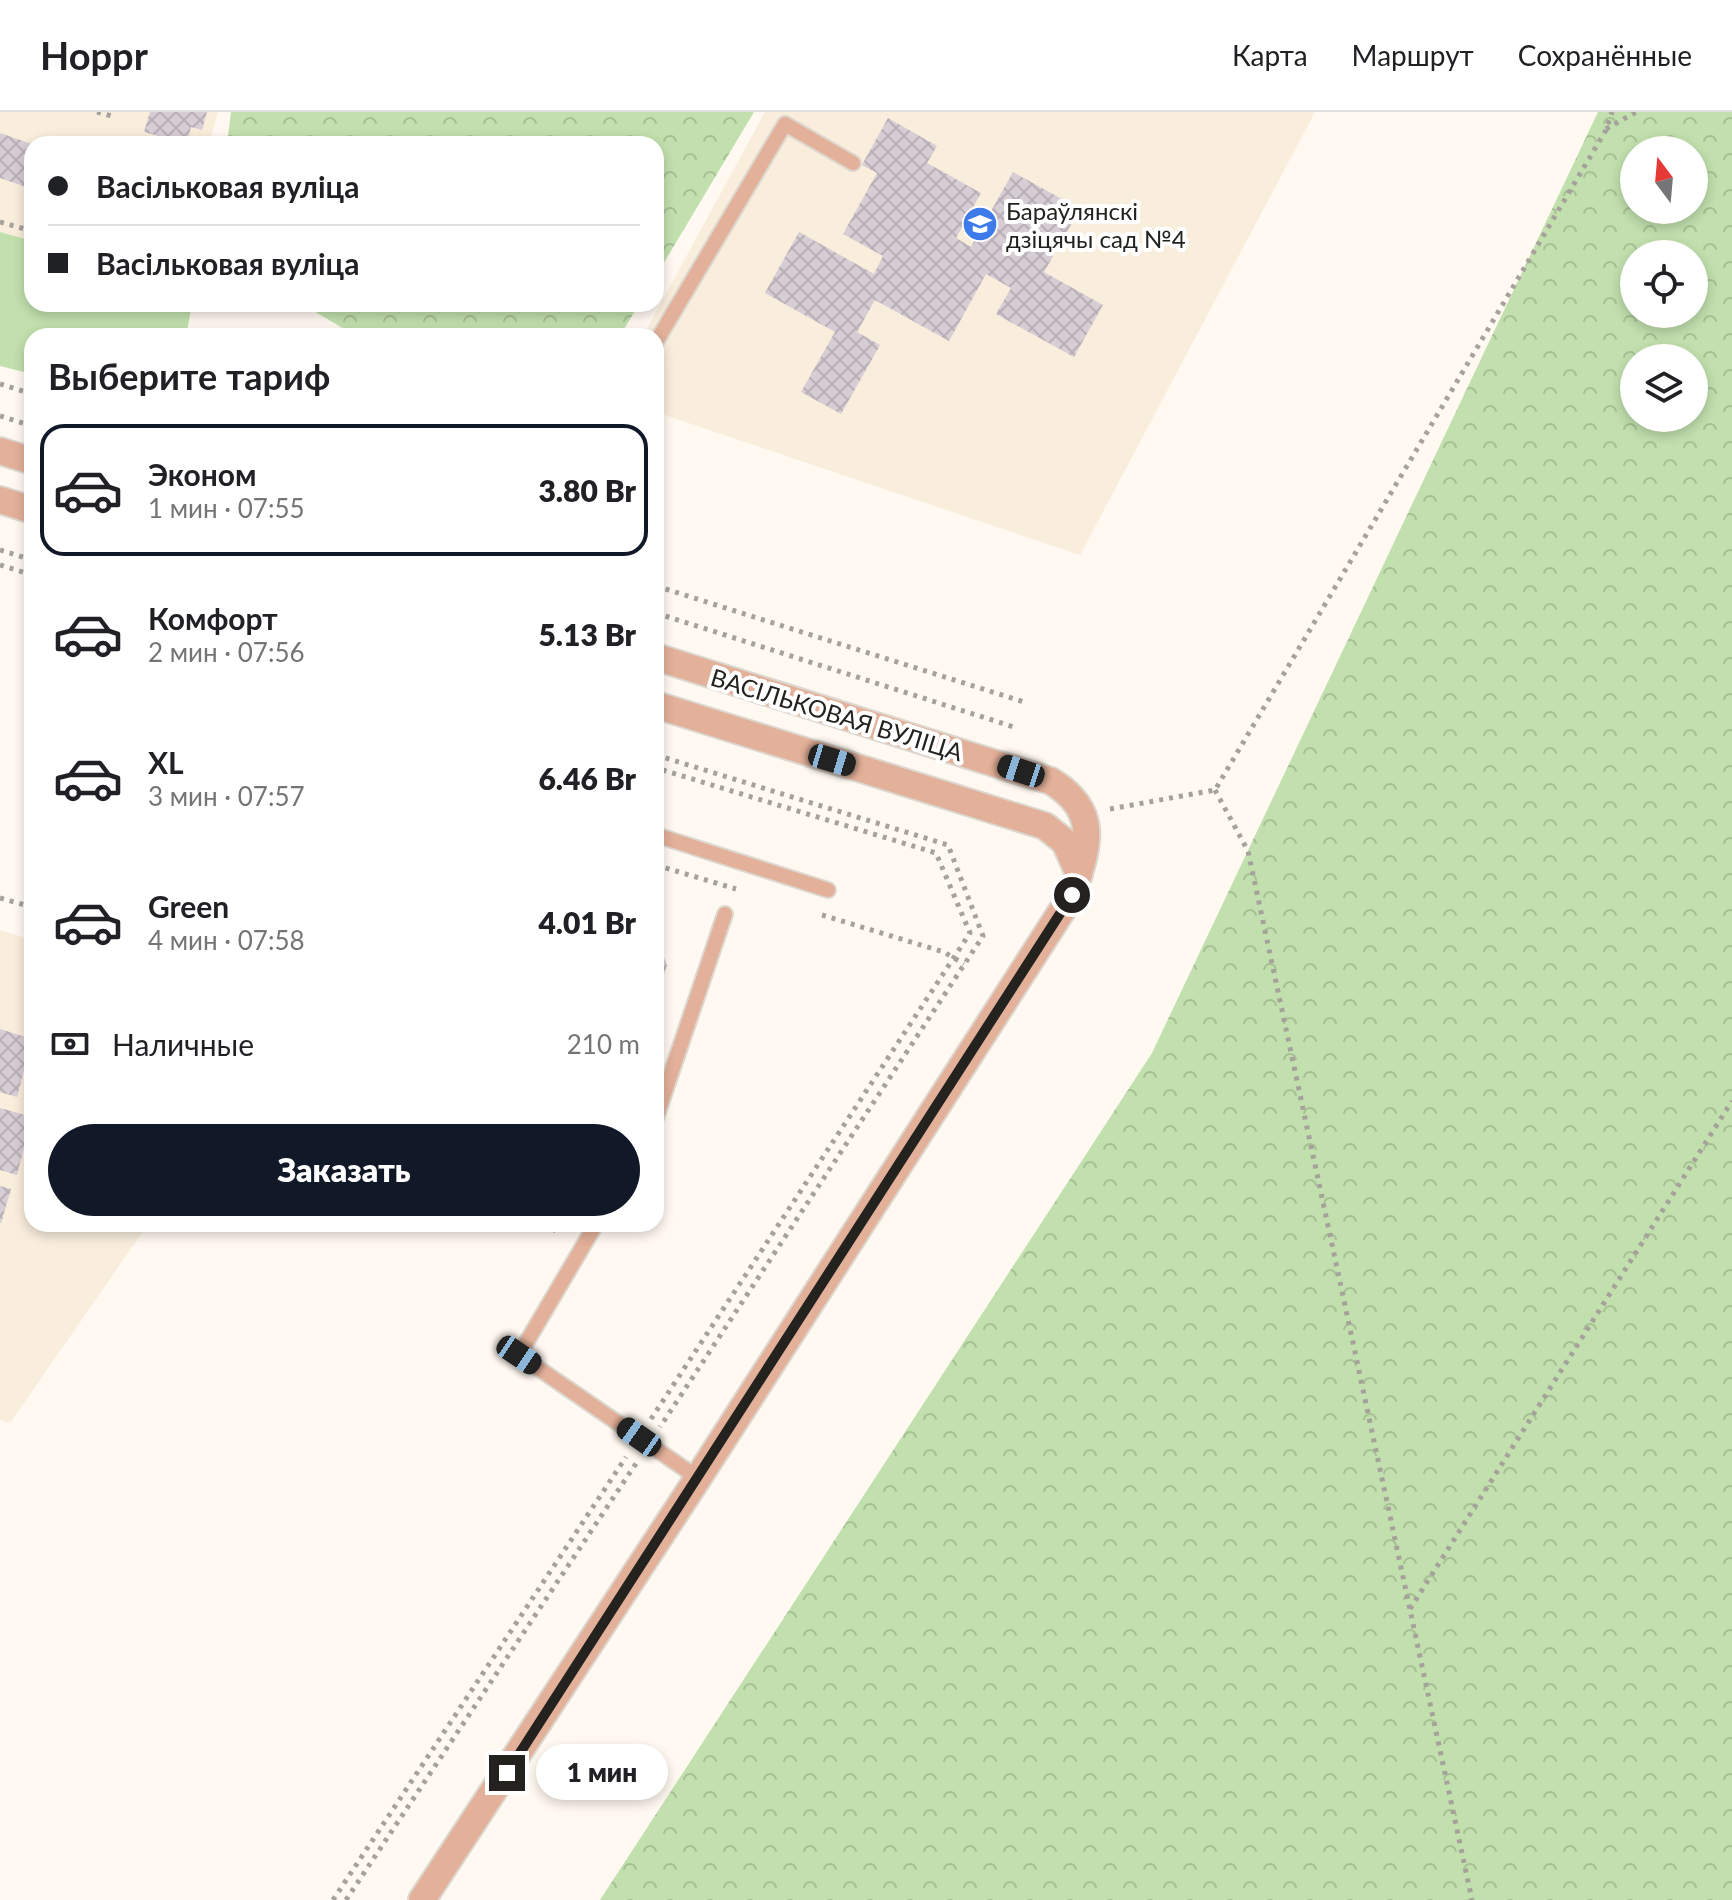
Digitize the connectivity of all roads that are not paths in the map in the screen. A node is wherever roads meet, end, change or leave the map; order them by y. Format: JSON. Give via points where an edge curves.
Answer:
{"nodes":[{"id":1,"x":853,"y":163,"type":"dead end"},
{"id":2,"x":664,"y":328,"type":"edge"},
{"id":3,"x":0,"y":451,"type":"edge"},
{"id":4,"x":24,"y":458,"type":"edge"},
{"id":5,"x":0,"y":500,"type":"edge"},
{"id":6,"x":24,"y":508,"type":"edge"},
{"id":7,"x":664,"y":660,"type":"edge"},
{"id":8,"x":664,"y":707,"type":"edge"},
{"id":9,"x":664,"y":838,"type":"edge"},
{"id":10,"x":1079,"y":874,"type":"junction"},
{"id":11,"x":828,"y":890,"type":"dead end"},
{"id":12,"x":725,"y":914,"type":"dead end"},
{"id":13,"x":664,"y":1094,"type":"edge"},
{"id":14,"x":591,"y":1232,"type":"edge"},
{"id":15,"x":698,"y":1478,"type":"junction"},
{"id":16,"x":422,"y":1900,"type":"edge"}],
"edges":[{"from":1,"to":2,"type":"lane","via":[[785,124]]},
{"from":3,"to":4,"type":"street"},
{"from":5,"to":6,"type":"street"},
{"from":7,"to":10,"type":"street","name":"ВАСІЛЬКОВАЯ ВУЛІЦА","via":[[1051,781],[1072,794],[1085,813],[1087,840]]},
{"from":8,"to":10,"type":"street","name":"ВАСІЛЬКОВАЯ ВУЛІЦА","via":[[1045,826],[1065,842]]},
{"from":9,"to":11,"type":"lane"},
{"from":10,"to":15,"type":"street","via":[[1064,908]]},
{"from":12,"to":13,"type":"lane"},
{"from":14,"to":15,"type":"lane","via":[[519,1355]]},
{"from":15,"to":16,"type":"street"}]}
